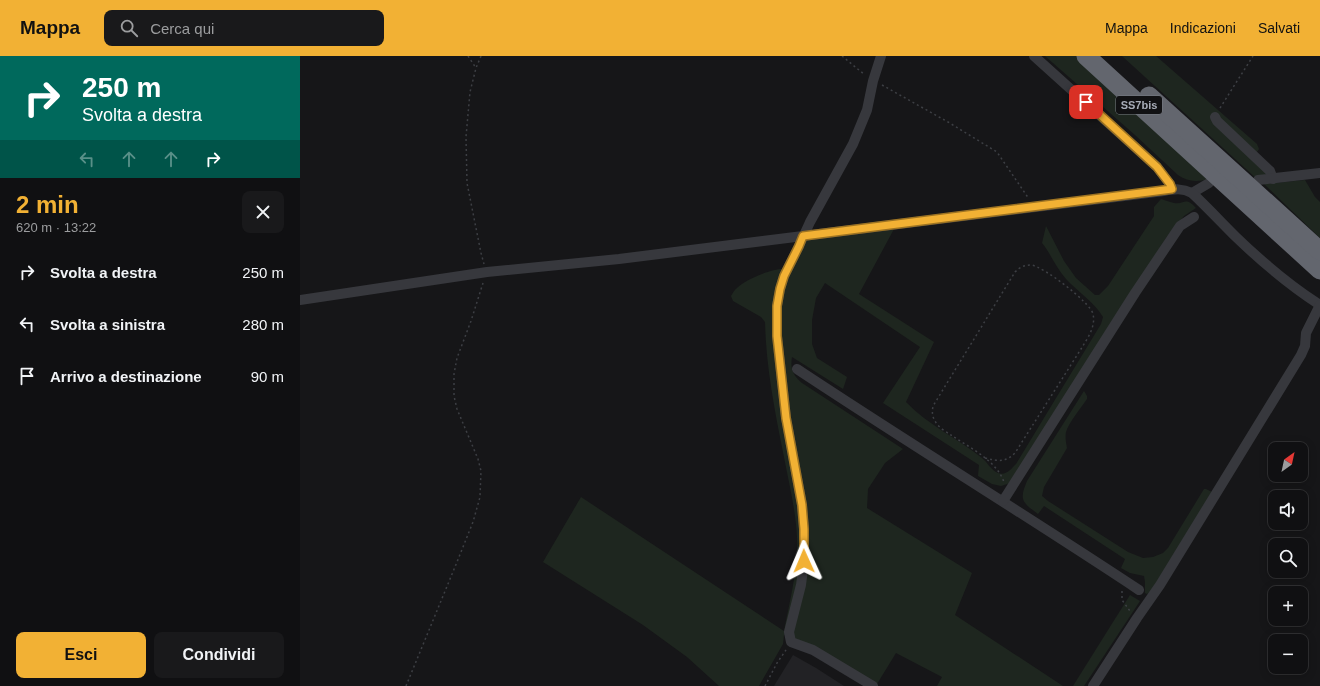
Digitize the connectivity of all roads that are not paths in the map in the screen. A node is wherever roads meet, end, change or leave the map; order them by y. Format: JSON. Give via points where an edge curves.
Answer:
{"nodes":[{"id":1,"x":881,"y":56,"type":"edge"},
{"id":2,"x":1034,"y":56,"type":"edge"},
{"id":3,"x":1086,"y":56,"type":"edge"},
{"id":4,"x":1105,"y":56,"type":"edge"},
{"id":5,"x":1215,"y":117,"type":"road end"},
{"id":6,"x":1320,"y":173,"type":"edge"},
{"id":7,"x":1273,"y":179,"type":"junction"},
{"id":8,"x":1258,"y":180,"type":"dead end"},
{"id":9,"x":1209,"y":183,"type":"dead end"},
{"id":10,"x":1172,"y":189,"type":"junction"},
{"id":11,"x":1192,"y":193,"type":"junction"},
{"id":12,"x":1194,"y":217,"type":"dead end"},
{"id":13,"x":803,"y":236,"type":"junction"},
{"id":14,"x":1320,"y":252,"type":"edge"},
{"id":15,"x":1320,"y":270,"type":"edge"},
{"id":16,"x":300,"y":300,"type":"edge"},
{"id":17,"x":1320,"y":305,"type":"edge"},
{"id":18,"x":798,"y":369,"type":"dead end"},
{"id":19,"x":1006,"y":498,"type":"junction"},
{"id":20,"x":1139,"y":590,"type":"dead end"},
{"id":21,"x":873,"y":686,"type":"edge"},
{"id":22,"x":1093,"y":686,"type":"edge"}],
"edges":[{"from":1,"to":13,"type":"street","via":[[867,110],[853,144]]},
{"from":2,"to":10,"type":"street","via":[[1157,167]]},
{"from":3,"to":15,"type":"highway","number":"SS7bis"},
{"from":4,"to":14,"type":"highway","number":"SS7bis"},
{"from":5,"to":7,"type":"street","via":[[1270,171]]},
{"from":6,"to":7,"type":"street"},
{"from":7,"to":8,"type":"street"},
{"from":9,"to":11,"type":"street"},
{"from":10,"to":11,"type":"street","via":[[1183,189]]},
{"from":10,"to":13,"type":"street"},
{"from":11,"to":17,"type":"street","via":[[1273,271]]},
{"from":12,"to":19,"type":"street","via":[[1180,226]]},
{"from":13,"to":16,"type":"street","via":[[619,259],[486,272]]},
{"from":13,"to":21,"type":"street","via":[[784,276],[777,306],[777,336],[786,418],[804,529],[801,585],[789,632],[791,642],[813,650]]},
{"from":17,"to":22,"type":"street","via":[[1309,323],[1302,355],[1160,585]]},
{"from":18,"to":19,"type":"street","via":[[856,408]]},
{"from":19,"to":20,"type":"street"}]}
